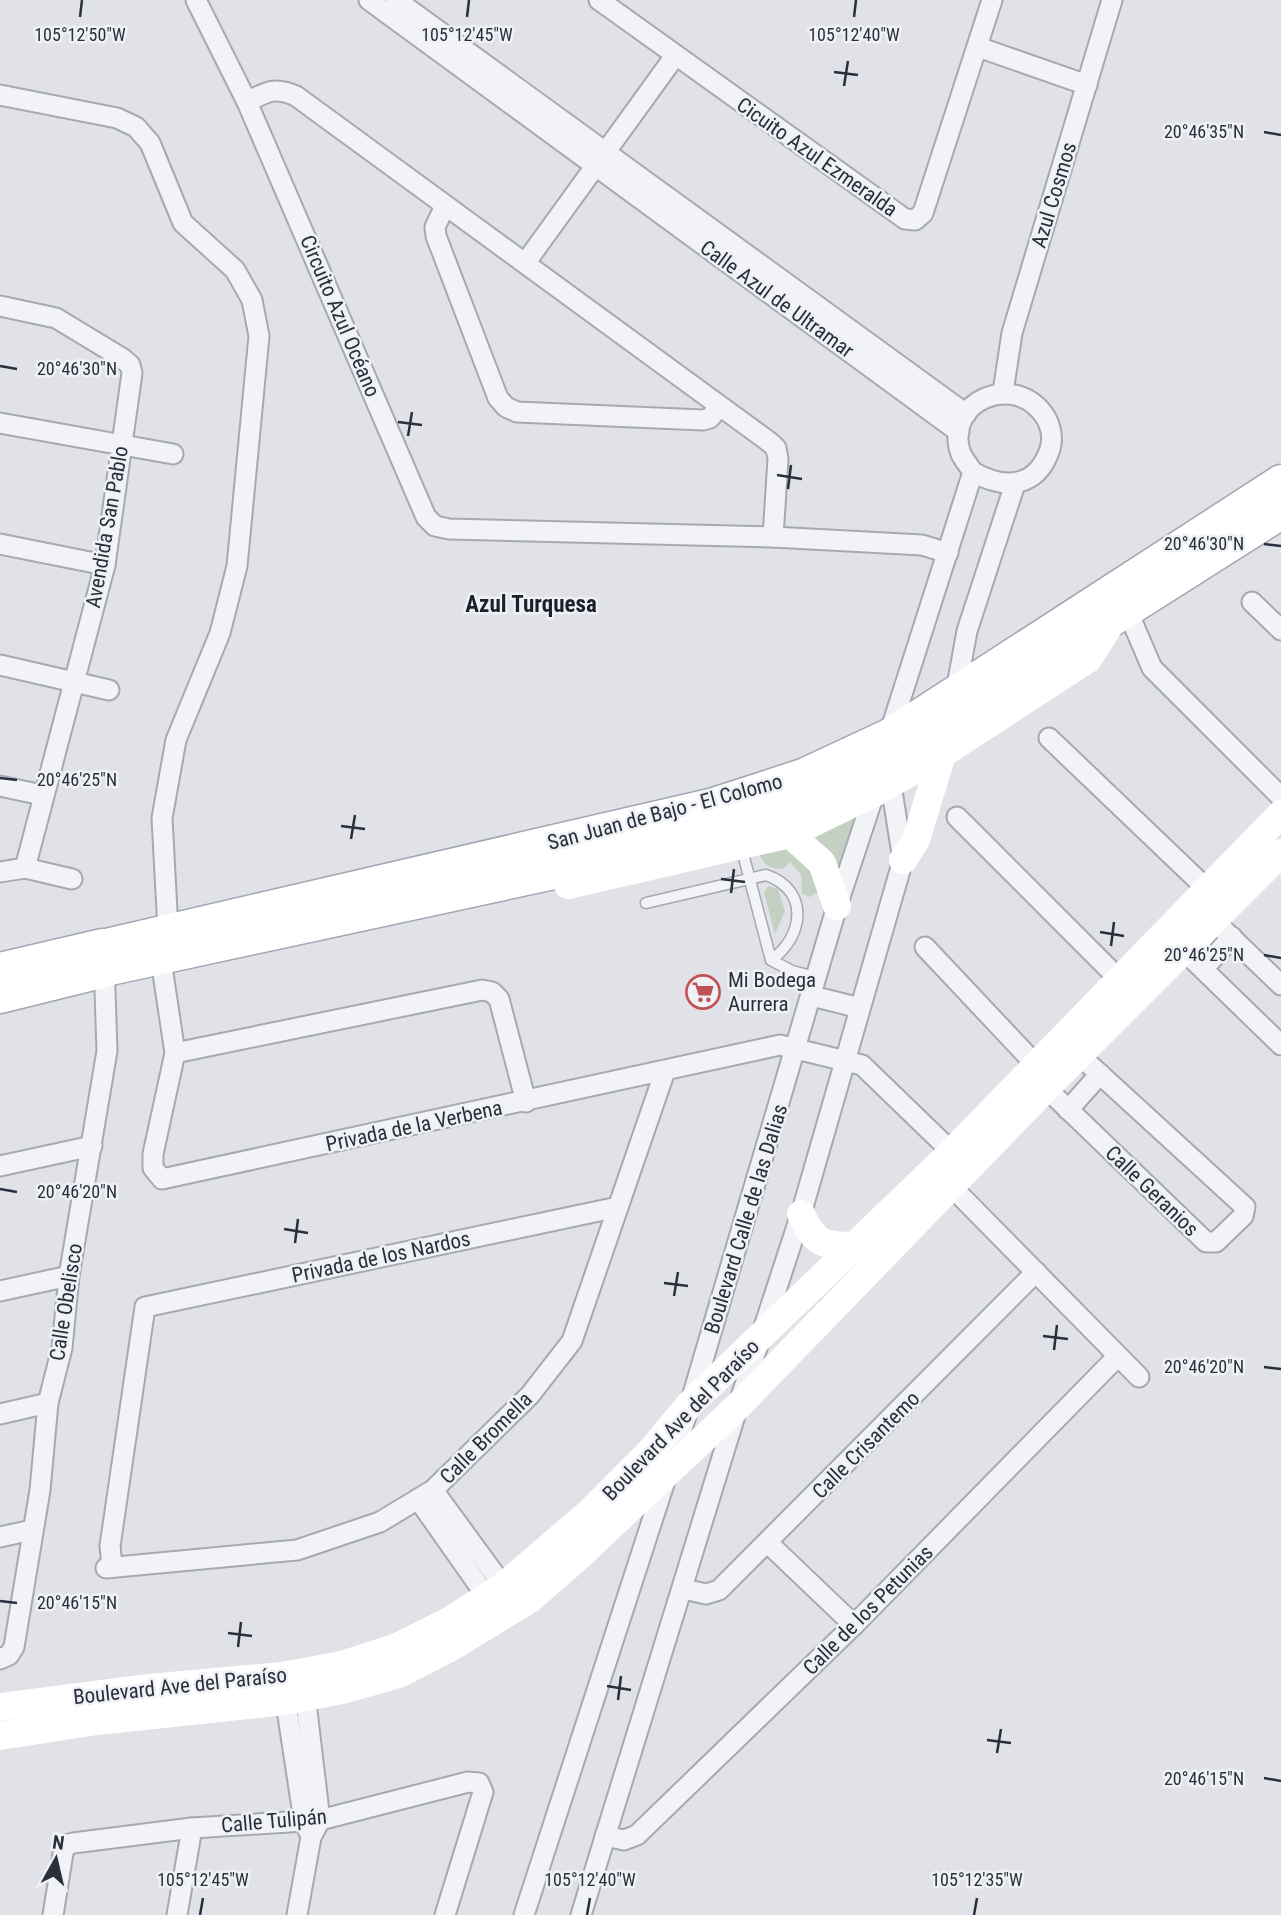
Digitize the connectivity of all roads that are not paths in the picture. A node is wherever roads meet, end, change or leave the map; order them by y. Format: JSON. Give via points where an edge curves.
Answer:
{"nodes":[{"id":1,"x":196,"y":0,"type":"edge"},
{"id":2,"x":369,"y":0,"type":"edge"},
{"id":3,"x":397,"y":0,"type":"edge"},
{"id":4,"x":599,"y":0,"type":"edge"},
{"id":5,"x":992,"y":0,"type":"edge"},
{"id":6,"x":1112,"y":0,"type":"edge"},
{"id":7,"x":978,"y":47,"type":"junction"},
{"id":8,"x":675,"y":56,"type":"junction"},
{"id":9,"x":1087,"y":85,"type":"junction"},
{"id":10,"x":0,"y":95,"type":"edge"},
{"id":11,"x":247,"y":102,"type":"junction"},
{"id":12,"x":600,"y":159,"type":"junction"},
{"id":13,"x":445,"y":206,"type":"junction"},
{"id":14,"x":526,"y":262,"type":"junction"},
{"id":15,"x":0,"y":306,"type":"edge"},
{"id":16,"x":1003,"y":392,"type":"junction"},
{"id":17,"x":719,"y":407,"type":"junction"},
{"id":18,"x":0,"y":423,"type":"edge"},
{"id":19,"x":962,"y":423,"type":"junction"},
{"id":20,"x":121,"y":445,"type":"junction"},
{"id":21,"x":173,"y":454,"type":"dead end"},
{"id":22,"x":973,"y":472,"type":"junction"},
{"id":23,"x":1281,"y":481,"type":"edge"},
{"id":24,"x":1014,"y":484,"type":"junction"},
{"id":25,"x":1281,"y":513,"type":"edge"},
{"id":26,"x":773,"y":537,"type":"junction"},
{"id":27,"x":0,"y":544,"type":"edge"},
{"id":28,"x":948,"y":553,"type":"junction"},
{"id":29,"x":105,"y":565,"type":"junction"},
{"id":30,"x":1252,"y":602,"type":"dead end"},
{"id":31,"x":1121,"y":616,"type":"junction"},
{"id":32,"x":1281,"y":630,"type":"edge"},
{"id":33,"x":0,"y":665,"type":"edge"},
{"id":34,"x":73,"y":681,"type":"junction"},
{"id":35,"x":109,"y":690,"type":"dead end"},
{"id":36,"x":957,"y":705,"type":"junction"},
{"id":37,"x":1049,"y":738,"type":"dead end"},
{"id":38,"x":942,"y":754,"type":"junction"},
{"id":39,"x":885,"y":768,"type":"junction"},
{"id":40,"x":0,"y":786,"type":"edge"},
{"id":41,"x":42,"y":794,"type":"junction"},
{"id":42,"x":1281,"y":797,"type":"edge"},
{"id":43,"x":1281,"y":814,"type":"edge"},
{"id":44,"x":957,"y":817,"type":"dead end"},
{"id":45,"x":790,"y":834,"type":"junction"},
{"id":46,"x":741,"y":846,"type":"junction"},
{"id":47,"x":1281,"y":853,"type":"edge"},
{"id":48,"x":903,"y":859,"type":"junction"},
{"id":49,"x":24,"y":868,"type":"junction"},
{"id":50,"x":0,"y":872,"type":"edge"},
{"id":51,"x":747,"y":878,"type":"junction"},
{"id":52,"x":72,"y":879,"type":"dead end"},
{"id":53,"x":646,"y":903,"type":"dead end"},
{"id":54,"x":837,"y":906,"type":"junction"},
{"id":55,"x":382,"y":910,"type":"junction"},
{"id":56,"x":1212,"y":913,"type":"junction"},
{"id":57,"x":154,"y":943,"type":"junction"},
{"id":58,"x":925,"y":947,"type":"dead end"},
{"id":59,"x":1184,"y":951,"type":"junction"},
{"id":60,"x":105,"y":958,"type":"junction"},
{"id":61,"x":771,"y":960,"type":"junction"},
{"id":62,"x":0,"y":969,"type":"edge"},
{"id":63,"x":1119,"y":979,"type":"junction"},
{"id":64,"x":1281,"y":985,"type":"edge"},
{"id":65,"x":814,"y":987,"type":"junction"},
{"id":66,"x":0,"y":997,"type":"edge"},
{"id":67,"x":860,"y":1009,"type":"junction"},
{"id":68,"x":1281,"y":1045,"type":"edge"},
{"id":69,"x":797,"y":1049,"type":"junction"},
{"id":70,"x":175,"y":1053,"type":"junction"},
{"id":71,"x":1079,"y":1055,"type":"junction"},
{"id":72,"x":845,"y":1061,"type":"junction"},
{"id":73,"x":665,"y":1071,"type":"junction"},
{"id":74,"x":1100,"y":1074,"type":"junction"},
{"id":75,"x":1041,"y":1077,"type":"junction"},
{"id":76,"x":526,"y":1102,"type":"junction"},
{"id":77,"x":1068,"y":1110,"type":"junction"},
{"id":78,"x":92,"y":1146,"type":"junction"},
{"id":79,"x":0,"y":1166,"type":"edge"},
{"id":80,"x":946,"y":1169,"type":"junction"},
{"id":81,"x":618,"y":1207,"type":"junction"},
{"id":82,"x":801,"y":1214,"type":"junction"},
{"id":83,"x":854,"y":1246,"type":"junction"},
{"id":84,"x":1036,"y":1272,"type":"junction"},
{"id":85,"x":69,"y":1276,"type":"junction"},
{"id":86,"x":0,"y":1291,"type":"edge"},
{"id":87,"x":760,"y":1339,"type":"junction"},
{"id":88,"x":1118,"y":1356,"type":"junction"},
{"id":89,"x":1139,"y":1377,"type":"dead end"},
{"id":90,"x":698,"y":1396,"type":"junction"},
{"id":91,"x":47,"y":1403,"type":"junction"},
{"id":92,"x":738,"y":1406,"type":"junction"},
{"id":93,"x":0,"y":1414,"type":"edge"},
{"id":94,"x":710,"y":1431,"type":"junction"},
{"id":95,"x":670,"y":1468,"type":"junction"},
{"id":96,"x":426,"y":1495,"type":"junction"},
{"id":97,"x":32,"y":1530,"type":"junction"},
{"id":98,"x":0,"y":1537,"type":"edge"},
{"id":99,"x":768,"y":1543,"type":"junction"},
{"id":100,"x":109,"y":1567,"type":"joint"},
{"id":101,"x":684,"y":1589,"type":"junction"},
{"id":102,"x":503,"y":1602,"type":"junction"},
{"id":103,"x":855,"y":1625,"type":"junction"},
{"id":104,"x":5,"y":1657,"type":"edge"},
{"id":105,"x":294,"y":1687,"type":"junction"},
{"id":106,"x":0,"y":1707,"type":"edge"},
{"id":107,"x":0,"y":1736,"type":"edge"},
{"id":108,"x":312,"y":1826,"type":"junction"},
{"id":109,"x":191,"y":1828,"type":"junction"},
{"id":110,"x":605,"y":1836,"type":"junction"},
{"id":111,"x":53,"y":1915,"type":"edge"},
{"id":112,"x":177,"y":1915,"type":"edge"},
{"id":113,"x":297,"y":1915,"type":"edge"},
{"id":114,"x":445,"y":1915,"type":"edge"},
{"id":115,"x":524,"y":1915,"type":"edge"},
{"id":116,"x":581,"y":1915,"type":"edge"}],
"edges":[{"from":1,"to":11,"type":"street","name":"Circuito Azul Océano"},
{"from":2,"to":12,"type":"street"},
{"from":3,"to":12,"type":"street","via":[[545,110]]},
{"from":4,"to":8,"type":"street","name":"Cicuito Azul Ezmeralda"},
{"from":5,"to":7,"type":"street","name":"Cicuito Azul Ezmeralda"},
{"from":6,"to":9,"type":"street","name":"Azul Cosmos"},
{"from":7,"to":8,"type":"street","name":"Cicuito Azul Ezmeralda","via":[[923,213],[915,220],[905,219]]},
{"from":7,"to":9,"type":"street"},
{"from":8,"to":12,"type":"street"},
{"from":9,"to":16,"type":"street","name":"Azul Cosmos","via":[[1012,333]]},
{"from":10,"to":57,"type":"street","via":[[117,118],[136,127],[150,143],[183,223],[235,270],[253,300],[259,336],[237,566],[220,633],[176,740],[162,818]]},
{"from":11,"to":13,"type":"street","via":[[269,90],[282,89],[296,96]]},
{"from":11,"to":26,"type":"street","name":"Circuito Azul Océano","via":[[426,517],[435,526]]},
{"from":12,"to":14,"type":"street"},
{"from":12,"to":19,"type":"street","name":"Calle Azul de Ultramar"},
{"from":13,"to":14,"type":"street"},
{"from":13,"to":17,"type":"street","via":[[435,227],[436,236],[498,398],[506,407],[517,412],[703,420]]},
{"from":14,"to":17,"type":"street"},
{"from":15,"to":20,"type":"street","name":"Avendida San Pablo","via":[[56,318],[130,365]]},
{"from":16,"to":19,"type":"street","via":[[982,398]]},
{"from":16,"to":24,"type":"street","via":[[1023,396],[1039,407],[1049,424],[1052,443],[1039,469]]},
{"from":17,"to":26,"type":"street","via":[[776,449]]},
{"from":18,"to":20,"type":"street"},
{"from":19,"to":22,"type":"street","via":[[961,453]]},
{"from":20,"to":21,"type":"street"},
{"from":20,"to":29,"type":"street","name":"Avendida San Pablo"},
{"from":22,"to":24,"type":"street","via":[[992,483]]},
{"from":22,"to":28,"type":"street","name":"Boulevard Calle de las Dalias"},
{"from":23,"to":36,"type":"main road","name":"San Juan de Bajo - El Colomo"},
{"from":24,"to":36,"type":"street","via":[[967,631]]},
{"from":25,"to":31,"type":"main road","name":"San Juan de Bajo - El Colomo"},
{"from":26,"to":28,"type":"street","name":"Circuito Azul Océano","via":[[922,545]]},
{"from":27,"to":29,"type":"street"},
{"from":28,"to":39,"type":"street","name":"Boulevard Calle de las Dalias"},
{"from":29,"to":34,"type":"street","name":"Avendida San Pablo"},
{"from":30,"to":32,"type":"street"},
{"from":31,"to":36,"type":"main road","name":"San Juan de Bajo - El Colomo"},
{"from":31,"to":38,"type":"street","via":[[1088,659]]},
{"from":31,"to":42,"type":"street","via":[[1152,668]]},
{"from":33,"to":34,"type":"street"},
{"from":34,"to":35,"type":"street"},
{"from":34,"to":41,"type":"street","name":"Avendida San Pablo"},
{"from":36,"to":39,"type":"main road","name":"San Juan de Bajo - El Colomo"},
{"from":37,"to":56,"type":"street"},
{"from":38,"to":39,"type":"street"},
{"from":38,"to":48,"type":"street","via":[[916,840]]},
{"from":39,"to":45,"type":"street"},
{"from":39,"to":48,"type":"street"},
{"from":39,"to":54,"type":"street","name":"Boulevard Calle de las Dalias"},
{"from":39,"to":55,"type":"main road","name":"San Juan de Bajo - El Colomo","via":[[759,818],[591,864]]},
{"from":39,"to":57,"type":"main road","name":"San Juan de Bajo - El Colomo","via":[[803,775],[714,804]]},
{"from":40,"to":41,"type":"street"},
{"from":41,"to":49,"type":"street","name":"Avendida San Pablo"},
{"from":43,"to":56,"type":"street","name":"Boulevard Ave del Paraíso"},
{"from":44,"to":63,"type":"street"},
{"from":45,"to":46,"type":"street"},
{"from":45,"to":54,"type":"street","via":[[822,863]]},
{"from":46,"to":51,"type":"lane"},
{"from":46,"to":55,"type":"street","via":[[522,895]]},
{"from":47,"to":56,"type":"street","name":"Boulevard Ave del Paraíso"},
{"from":48,"to":67,"type":"street"},
{"from":49,"to":50,"type":"street"},
{"from":49,"to":52,"type":"street"},
{"from":51,"to":53,"type":"lane"},
{"from":51,"to":61,"type":"lane"},
{"from":51,"to":61,"type":"lane","via":[[766,875],[782,880],[793,893],[797,912],[794,933],[787,948]]},
{"from":54,"to":65,"type":"street","name":"Boulevard Calle de las Dalias"},
{"from":55,"to":57,"type":"main road","name":"San Juan de Bajo - El Colomo"},
{"from":56,"to":59,"type":"street","name":"Boulevard Ave del Paraíso"},
{"from":56,"to":64,"type":"street"},
{"from":57,"to":60,"type":"main road","name":"San Juan de Bajo - El Colomo"},
{"from":57,"to":70,"type":"street"},
{"from":58,"to":75,"type":"street","name":"Calle Geranios"},
{"from":59,"to":63,"type":"street","name":"Boulevard Ave del Paraíso"},
{"from":59,"to":68,"type":"street"},
{"from":59,"to":71,"type":"street","name":"Boulevard Ave del Paraíso"},
{"from":60,"to":62,"type":"main road"},
{"from":60,"to":66,"type":"main road"},
{"from":60,"to":78,"type":"street","name":"Calle Obelisco","via":[[107,1051]]},
{"from":61,"to":65,"type":"lane"},
{"from":63,"to":75,"type":"street","name":"Boulevard Ave del Paraíso"},
{"from":65,"to":67,"type":"street"},
{"from":65,"to":69,"type":"street","name":"Boulevard Calle de las Dalias"},
{"from":67,"to":72,"type":"street"},
{"from":69,"to":72,"type":"street","name":"Privada de la Verbena"},
{"from":69,"to":73,"type":"street","name":"Privada de la Verbena","via":[[780,1045]]},
{"from":69,"to":90,"type":"street","name":"Boulevard Calle de las Dalias"},
{"from":70,"to":76,"type":"street","via":[[482,990],[499,999]]},
{"from":70,"to":76,"type":"street","name":"Privada de la Verbena","via":[[153,1154],[153,1168],[162,1179]]},
{"from":71,"to":74,"type":"street","name":"Calle Geranios"},
{"from":71,"to":75,"type":"street","name":"Boulevard Ave del Paraíso"},
{"from":72,"to":80,"type":"street","name":"Privada de la Verbena","via":[[862,1065]]},
{"from":72,"to":82,"type":"street"},
{"from":73,"to":76,"type":"street","name":"Privada de la Verbena"},
{"from":73,"to":81,"type":"street","name":"Calle Bromella"},
{"from":74,"to":77,"type":"street"},
{"from":74,"to":77,"type":"street","name":"Calle Geranios","via":[[1245,1207],[1243,1216],[1216,1242],[1206,1242]]},
{"from":75,"to":77,"type":"street","name":"Calle Geranios"},
{"from":75,"to":80,"type":"street","name":"Boulevard Ave del Paraíso"},
{"from":78,"to":79,"type":"street"},
{"from":78,"to":85,"type":"street","name":"Calle Obelisco"},
{"from":80,"to":83,"type":"street","name":"Boulevard Ave del Paraíso"},
{"from":80,"to":84,"type":"street","name":"Privada de la Verbena"},
{"from":80,"to":92,"type":"street","name":"Boulevard Ave del Paraíso"},
{"from":81,"to":96,"type":"street","name":"Calle Bromella","via":[[572,1341],[530,1395]]},
{"from":81,"to":100,"type":"street","name":"Privada de los Nardos","via":[[145,1307]]},
{"from":82,"to":83,"type":"street","via":[[811,1235],[831,1246]]},
{"from":82,"to":87,"type":"street"},
{"from":83,"to":87,"type":"street","name":"Boulevard Ave del Paraíso"},
{"from":84,"to":88,"type":"street","name":"Privada de la Verbena"},
{"from":84,"to":99,"type":"street","name":"Calle Crisantemo"},
{"from":85,"to":86,"type":"street"},
{"from":85,"to":91,"type":"street","name":"Calle Obelisco","via":[[62,1348]]},
{"from":87,"to":90,"type":"street","name":"Boulevard Ave del Paraíso"},
{"from":87,"to":92,"type":"street"},
{"from":88,"to":89,"type":"street","name":"Privada de la Verbena"},
{"from":88,"to":103,"type":"street","name":"Calle de los Petunias"},
{"from":90,"to":92,"type":"street","via":[[720,1390]]},
{"from":90,"to":94,"type":"street","via":[[692,1416]]},
{"from":90,"to":95,"type":"street","name":"Boulevard Calle de las Dalias"},
{"from":90,"to":102,"type":"street","name":"Boulevard Ave del Paraíso","via":[[650,1452]]},
{"from":91,"to":93,"type":"street"},
{"from":91,"to":97,"type":"street","name":"Calle Obelisco"},
{"from":92,"to":94,"type":"street","name":"Boulevard Ave del Paraíso"},
{"from":92,"to":101,"type":"street"},
{"from":94,"to":95,"type":"street","name":"Boulevard Ave del Paraíso"},
{"from":95,"to":102,"type":"street","name":"Boulevard Ave del Paraíso","via":[[577,1558]]},
{"from":95,"to":115,"type":"street","name":"Boulevard Calle de las Dalias"},
{"from":96,"to":100,"type":"street","name":"Calle Bromella","via":[[380,1522],[297,1550]]},
{"from":96,"to":102,"type":"street"},
{"from":97,"to":98,"type":"street"},
{"from":97,"to":104,"type":"street","name":"Calle Obelisco","via":[[14,1647]]},
{"from":99,"to":101,"type":"street","name":"Calle Crisantemo","via":[[719,1590],[706,1594]]},
{"from":99,"to":103,"type":"street"},
{"from":101,"to":110,"type":"street"},
{"from":102,"to":105,"type":"street","name":"Boulevard Ave del Paraíso","via":[[399,1674]]},
{"from":103,"to":110,"type":"street","name":"Calle de los Petunias","via":[[637,1835],[624,1840]]},
{"from":105,"to":106,"type":"street","name":"Boulevard Ave del Paraíso","via":[[136,1689]]},
{"from":105,"to":107,"type":"street","name":"Boulevard Ave del Paraíso"},
{"from":105,"to":108,"type":"street"},
{"from":108,"to":109,"type":"street","name":"Calle Tulipán"},
{"from":108,"to":113,"type":"street"},
{"from":108,"to":114,"type":"street","name":"Calle Tulipán","via":[[468,1782],[479,1783],[483,1791]]},
{"from":109,"to":111,"type":"street","name":"Calle Tulipán","via":[[66,1845]]},
{"from":109,"to":112,"type":"street"},
{"from":110,"to":116,"type":"street"}]}
